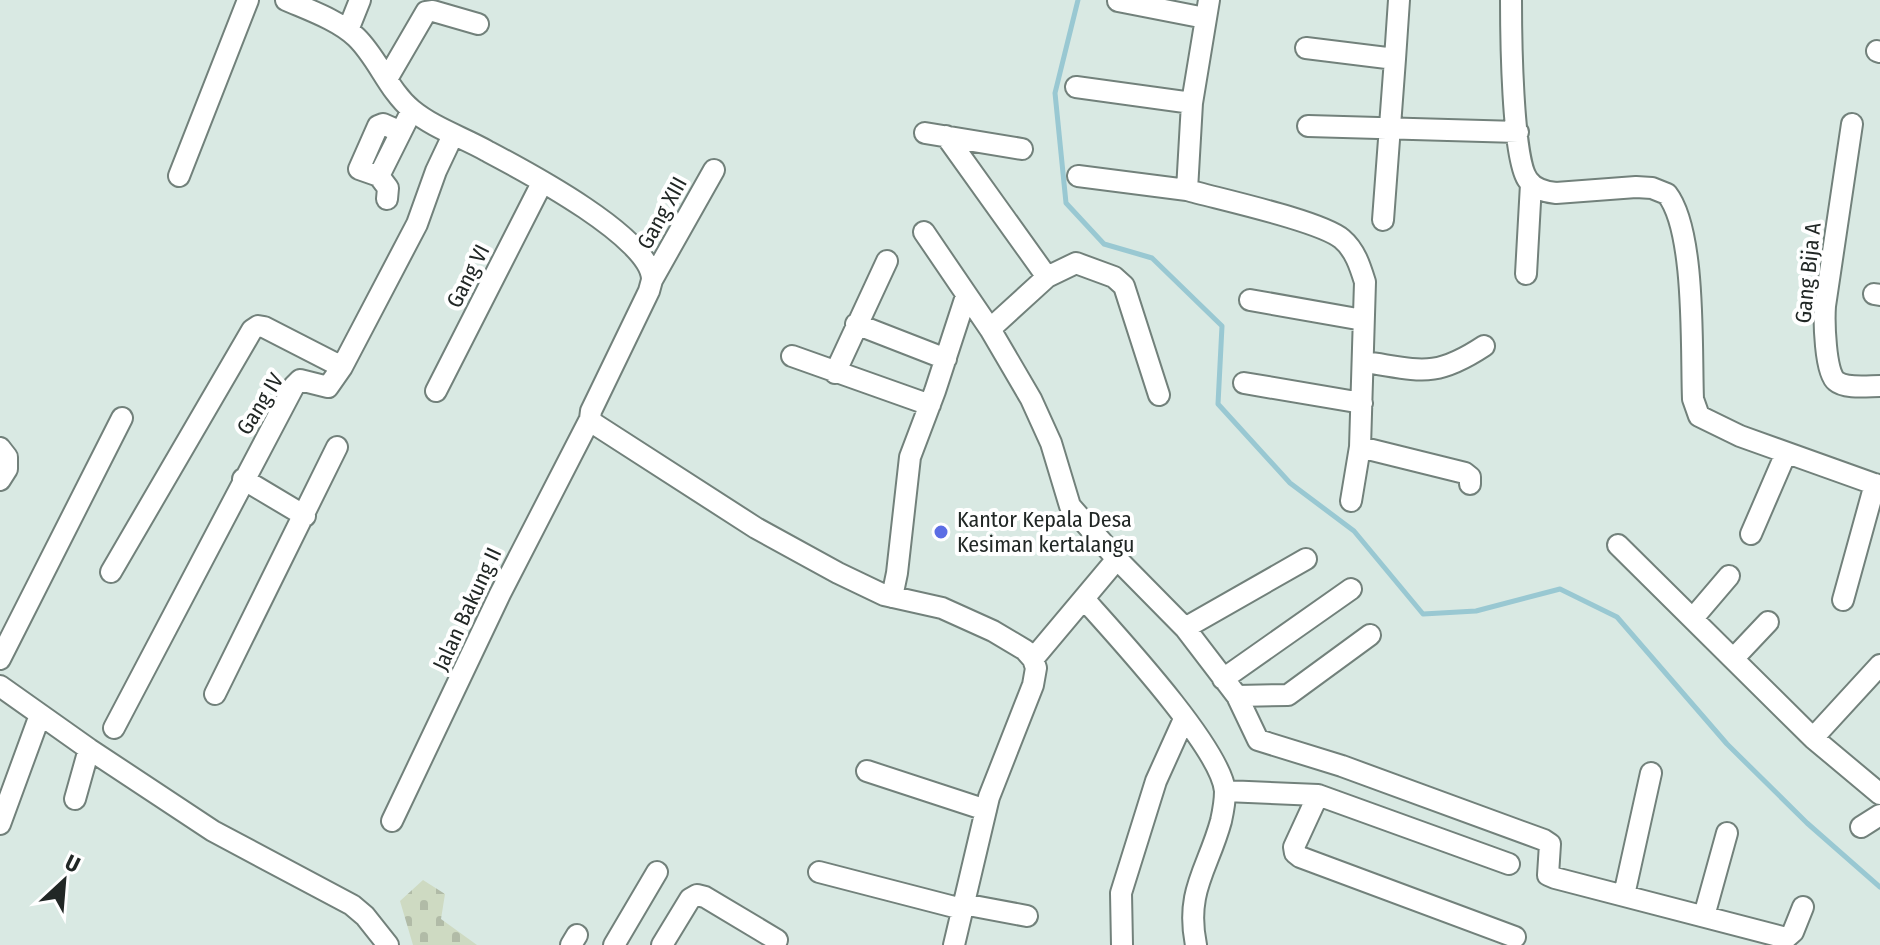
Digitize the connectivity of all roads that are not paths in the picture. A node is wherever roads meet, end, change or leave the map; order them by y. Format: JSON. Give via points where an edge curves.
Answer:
{"nodes":[{"id":1,"x":248,"y":0,"type":"edge"},
{"id":2,"x":286,"y":0,"type":"edge"},
{"id":3,"x":360,"y":0,"type":"edge"},
{"id":4,"x":1399,"y":0,"type":"edge"},
{"id":5,"x":1511,"y":0,"type":"edge"},
{"id":6,"x":1118,"y":1,"type":"edge"},
{"id":7,"x":1207,"y":9,"type":"edge"},
{"id":8,"x":478,"y":24,"type":"dead end"},
{"id":9,"x":348,"y":30,"type":"junction"},
{"id":10,"x":1306,"y":48,"type":"dead end"},
{"id":11,"x":1395,"y":59,"type":"junction"},
{"id":12,"x":387,"y":79,"type":"junction"},
{"id":13,"x":1076,"y":87,"type":"dead end"},
{"id":14,"x":1192,"y":103,"type":"junction"},
{"id":15,"x":412,"y":110,"type":"junction"},
{"id":16,"x":1852,"y":124,"type":"dead end"},
{"id":17,"x":1308,"y":126,"type":"dead end"},
{"id":18,"x":1388,"y":127,"type":"junction"},
{"id":19,"x":1518,"y":132,"type":"junction"},
{"id":20,"x":453,"y":135,"type":"junction"},
{"id":21,"x":1022,"y":149,"type":"dead end"},
{"id":22,"x":714,"y":170,"type":"dead end"},
{"id":23,"x":179,"y":176,"type":"dead end"},
{"id":24,"x":1078,"y":176,"type":"dead end"},
{"id":25,"x":542,"y":183,"type":"junction"},
{"id":26,"x":1531,"y":184,"type":"junction"},
{"id":27,"x":1187,"y":190,"type":"junction"},
{"id":28,"x":387,"y":199,"type":"dead end"},
{"id":29,"x":1383,"y":220,"type":"dead end"},
{"id":30,"x":924,"y":232,"type":"dead end"},
{"id":31,"x":887,"y":261,"type":"dead end"},
{"id":32,"x":1526,"y":274,"type":"dead end"},
{"id":33,"x":1047,"y":277,"type":"junction"},
{"id":34,"x":652,"y":280,"type":"junction"},
{"id":35,"x":966,"y":296,"type":"junction"},
{"id":36,"x":1250,"y":300,"type":"dead end"},
{"id":37,"x":1363,"y":320,"type":"junction"},
{"id":38,"x":856,"y":324,"type":"junction"},
{"id":39,"x":990,"y":329,"type":"junction"},
{"id":40,"x":1484,"y":346,"type":"dead end"},
{"id":41,"x":792,"y":356,"type":"dead end"},
{"id":42,"x":946,"y":359,"type":"junction"},
{"id":43,"x":1365,"y":362,"type":"junction"},
{"id":44,"x":342,"y":367,"type":"junction"},
{"id":45,"x":835,"y":373,"type":"junction"},
{"id":46,"x":1244,"y":383,"type":"dead end"},
{"id":47,"x":1880,"y":386,"type":"edge"},
{"id":48,"x":436,"y":391,"type":"dead end"},
{"id":49,"x":1159,"y":395,"type":"dead end"},
{"id":50,"x":1362,"y":403,"type":"junction"},
{"id":51,"x":930,"y":405,"type":"junction"},
{"id":52,"x":122,"y":418,"type":"dead end"},
{"id":53,"x":590,"y":419,"type":"junction"},
{"id":54,"x":337,"y":447,"type":"dead end"},
{"id":55,"x":1360,"y":447,"type":"junction"},
{"id":56,"x":0,"y":448,"type":"edge"},
{"id":57,"x":1786,"y":453,"type":"junction"},
{"id":58,"x":243,"y":479,"type":"junction"},
{"id":59,"x":0,"y":480,"type":"edge"},
{"id":60,"x":1470,"y":484,"type":"dead end"},
{"id":61,"x":1878,"y":485,"type":"edge"},
{"id":62,"x":1351,"y":501,"type":"dead end"},
{"id":63,"x":305,"y":516,"type":"junction"},
{"id":64,"x":1751,"y":534,"type":"dead end"},
{"id":65,"x":1618,"y":545,"type":"dead end"},
{"id":66,"x":1117,"y":559,"type":"junction"},
{"id":67,"x":1306,"y":559,"type":"dead end"},
{"id":68,"x":111,"y":572,"type":"dead end"},
{"id":69,"x":1729,"y":576,"type":"dead end"},
{"id":70,"x":1351,"y":589,"type":"dead end"},
{"id":71,"x":892,"y":597,"type":"junction"},
{"id":72,"x":1084,"y":599,"type":"junction"},
{"id":73,"x":1843,"y":600,"type":"dead end"},
{"id":74,"x":1694,"y":617,"type":"junction"},
{"id":75,"x":1768,"y":622,"type":"dead end"},
{"id":76,"x":1185,"y":628,"type":"junction"},
{"id":77,"x":1370,"y":635,"type":"dead end"},
{"id":78,"x":1734,"y":658,"type":"junction"},
{"id":79,"x":0,"y":659,"type":"edge"},
{"id":80,"x":1033,"y":659,"type":"junction"},
{"id":81,"x":1880,"y":665,"type":"edge"},
{"id":82,"x":1223,"y":679,"type":"junction"},
{"id":83,"x":0,"y":686,"type":"edge"},
{"id":84,"x":215,"y":694,"type":"dead end"},
{"id":85,"x":1237,"y":696,"type":"junction"},
{"id":86,"x":40,"y":715,"type":"junction"},
{"id":87,"x":1184,"y":719,"type":"junction"},
{"id":88,"x":114,"y":728,"type":"dead end"},
{"id":89,"x":1813,"y":738,"type":"junction"},
{"id":90,"x":89,"y":749,"type":"junction"},
{"id":91,"x":867,"y":771,"type":"dead end"},
{"id":92,"x":1651,"y":773,"type":"dead end"},
{"id":93,"x":1225,"y":791,"type":"junction"},
{"id":94,"x":1880,"y":794,"type":"edge"},
{"id":95,"x":1318,"y":795,"type":"junction"},
{"id":96,"x":75,"y":799,"type":"dead end"},
{"id":97,"x":986,"y":810,"type":"junction"},
{"id":98,"x":1880,"y":815,"type":"edge"},
{"id":99,"x":392,"y":821,"type":"dead end"},
{"id":100,"x":0,"y":824,"type":"edge"},
{"id":101,"x":1861,"y":827,"type":"dead end"},
{"id":102,"x":1727,"y":833,"type":"dead end"},
{"id":103,"x":1509,"y":864,"type":"dead end"},
{"id":104,"x":657,"y":872,"type":"dead end"},
{"id":105,"x":819,"y":872,"type":"dead end"},
{"id":106,"x":1624,"y":895,"type":"junction"},
{"id":107,"x":962,"y":907,"type":"junction"},
{"id":108,"x":1803,"y":907,"type":"dead end"},
{"id":109,"x":1027,"y":916,"type":"dead end"},
{"id":110,"x":1704,"y":916,"type":"junction"},
{"id":111,"x":1515,"y":937,"type":"dead end"},
{"id":112,"x":777,"y":940,"type":"dead end"},
{"id":113,"x":388,"y":945,"type":"edge"},
{"id":114,"x":614,"y":945,"type":"edge"},
{"id":115,"x":662,"y":945,"type":"edge"},
{"id":116,"x":954,"y":945,"type":"edge"},
{"id":117,"x":1122,"y":945,"type":"edge"},
{"id":118,"x":1196,"y":945,"type":"edge"}],
"edges":[{"from":1,"to":23,"type":"street"},
{"from":2,"to":9,"type":"street"},
{"from":3,"to":9,"type":"street"},
{"from":4,"to":11,"type":"street"},
{"from":5,"to":19,"type":"street"},
{"from":6,"to":7,"type":"street"},
{"from":7,"to":14,"type":"street"},
{"from":8,"to":12,"type":"street","via":[[426,12]]},
{"from":9,"to":12,"type":"street"},
{"from":10,"to":11,"type":"street"},
{"from":11,"to":18,"type":"street"},
{"from":12,"to":15,"type":"street"},
{"from":13,"to":14,"type":"street"},
{"from":14,"to":27,"type":"street"},
{"from":15,"to":20,"type":"street"},
{"from":15,"to":28,"type":"street","via":[[379,176],[388,188]]},
{"from":16,"to":47,"type":"street","name":"Gang Bija A","via":[[1825,306],[1828,357],[1832,378],[1840,384]]},
{"from":17,"to":18,"type":"street"},
{"from":18,"to":19,"type":"street"},
{"from":18,"to":29,"type":"street"},
{"from":19,"to":26,"type":"street","via":[[1521,166]]},
{"from":20,"to":25,"type":"street"},
{"from":20,"to":44,"type":"street","via":[[417,224]]},
{"from":21,"to":33,"type":"street","via":[[936,134]]},
{"from":22,"to":34,"type":"street","name":"Gang XIII"},
{"from":24,"to":27,"type":"street"},
{"from":25,"to":34,"type":"street","via":[[618,232],[647,263]]},
{"from":25,"to":48,"type":"street","name":"Gang VI"},
{"from":26,"to":32,"type":"street"},
{"from":26,"to":57,"type":"street","via":[[1556,193],[1636,187],[1667,194],[1676,208],[1688,271],[1699,416]]},
{"from":27,"to":37,"type":"street","via":[[1339,236],[1349,245],[1365,282]]},
{"from":30,"to":35,"type":"street"},
{"from":31,"to":38,"type":"street"},
{"from":33,"to":39,"type":"street"},
{"from":33,"to":49,"type":"street","via":[[1080,262],[1121,281]]},
{"from":34,"to":53,"type":"street","name":"Gang XIII"},
{"from":35,"to":39,"type":"street"},
{"from":35,"to":42,"type":"street"},
{"from":36,"to":37,"type":"street"},
{"from":37,"to":43,"type":"street"},
{"from":38,"to":42,"type":"street"},
{"from":38,"to":45,"type":"street"},
{"from":39,"to":66,"type":"street","via":[[1046,432],[1070,506]]},
{"from":40,"to":43,"type":"street","via":[[1460,362],[1432,370]]},
{"from":41,"to":45,"type":"street"},
{"from":42,"to":51,"type":"street"},
{"from":43,"to":50,"type":"street"},
{"from":44,"to":58,"type":"street","name":"Gang IV","via":[[328,387],[297,381]]},
{"from":44,"to":68,"type":"street","via":[[264,327],[252,330]]},
{"from":45,"to":51,"type":"street"},
{"from":46,"to":50,"type":"street"},
{"from":50,"to":55,"type":"street"},
{"from":51,"to":71,"type":"street","via":[[910,457]]},
{"from":52,"to":79,"type":"street"},
{"from":53,"to":71,"type":"street","via":[[756,528]]},
{"from":53,"to":99,"type":"street","name":"Jalan Bakung II"},
{"from":54,"to":63,"type":"street"},
{"from":55,"to":60,"type":"street","via":[[1465,473]]},
{"from":55,"to":62,"type":"street"},
{"from":56,"to":59,"type":"street","via":[[7,469]]},
{"from":57,"to":61,"type":"street"},
{"from":57,"to":64,"type":"street"},
{"from":58,"to":63,"type":"street"},
{"from":58,"to":88,"type":"street","name":"Gang IV"},
{"from":61,"to":73,"type":"street"},
{"from":63,"to":84,"type":"street"},
{"from":65,"to":74,"type":"street"},
{"from":66,"to":72,"type":"street"},
{"from":66,"to":76,"type":"street"},
{"from":67,"to":76,"type":"street"},
{"from":69,"to":74,"type":"street"},
{"from":70,"to":82,"type":"street"},
{"from":71,"to":80,"type":"street","via":[[956,614]]},
{"from":72,"to":80,"type":"street"},
{"from":72,"to":87,"type":"street"},
{"from":74,"to":78,"type":"street"},
{"from":75,"to":78,"type":"street"},
{"from":76,"to":82,"type":"street"},
{"from":77,"to":85,"type":"street","via":[[1288,695]]},
{"from":78,"to":89,"type":"street"},
{"from":80,"to":97,"type":"street","via":[[1033,685]]},
{"from":81,"to":89,"type":"street"},
{"from":82,"to":85,"type":"street"},
{"from":83,"to":86,"type":"street"},
{"from":85,"to":106,"type":"street","via":[[1258,740],[1544,840],[1550,844],[1548,875]]},
{"from":86,"to":90,"type":"street"},
{"from":86,"to":100,"type":"street"},
{"from":87,"to":93,"type":"street","via":[[1211,757]]},
{"from":87,"to":117,"type":"street","via":[[1156,781],[1121,893]]},
{"from":89,"to":94,"type":"street"},
{"from":90,"to":96,"type":"street"},
{"from":90,"to":113,"type":"street","via":[[213,831],[352,905]]},
{"from":91,"to":97,"type":"street"},
{"from":92,"to":106,"type":"street"},
{"from":93,"to":95,"type":"street"},
{"from":93,"to":118,"type":"street","via":[[1221,821],[1195,888]]},
{"from":95,"to":103,"type":"street"},
{"from":95,"to":111,"type":"street","via":[[1294,847],[1300,857]]},
{"from":97,"to":107,"type":"street"},
{"from":98,"to":101,"type":"street"},
{"from":102,"to":110,"type":"street"},
{"from":104,"to":114,"type":"street"},
{"from":105,"to":107,"type":"street"},
{"from":106,"to":110,"type":"street"},
{"from":107,"to":109,"type":"street"},
{"from":107,"to":116,"type":"street"},
{"from":108,"to":110,"type":"street","via":[[1786,938]]},
{"from":112,"to":115,"type":"street","via":[[697,895]]}]}
